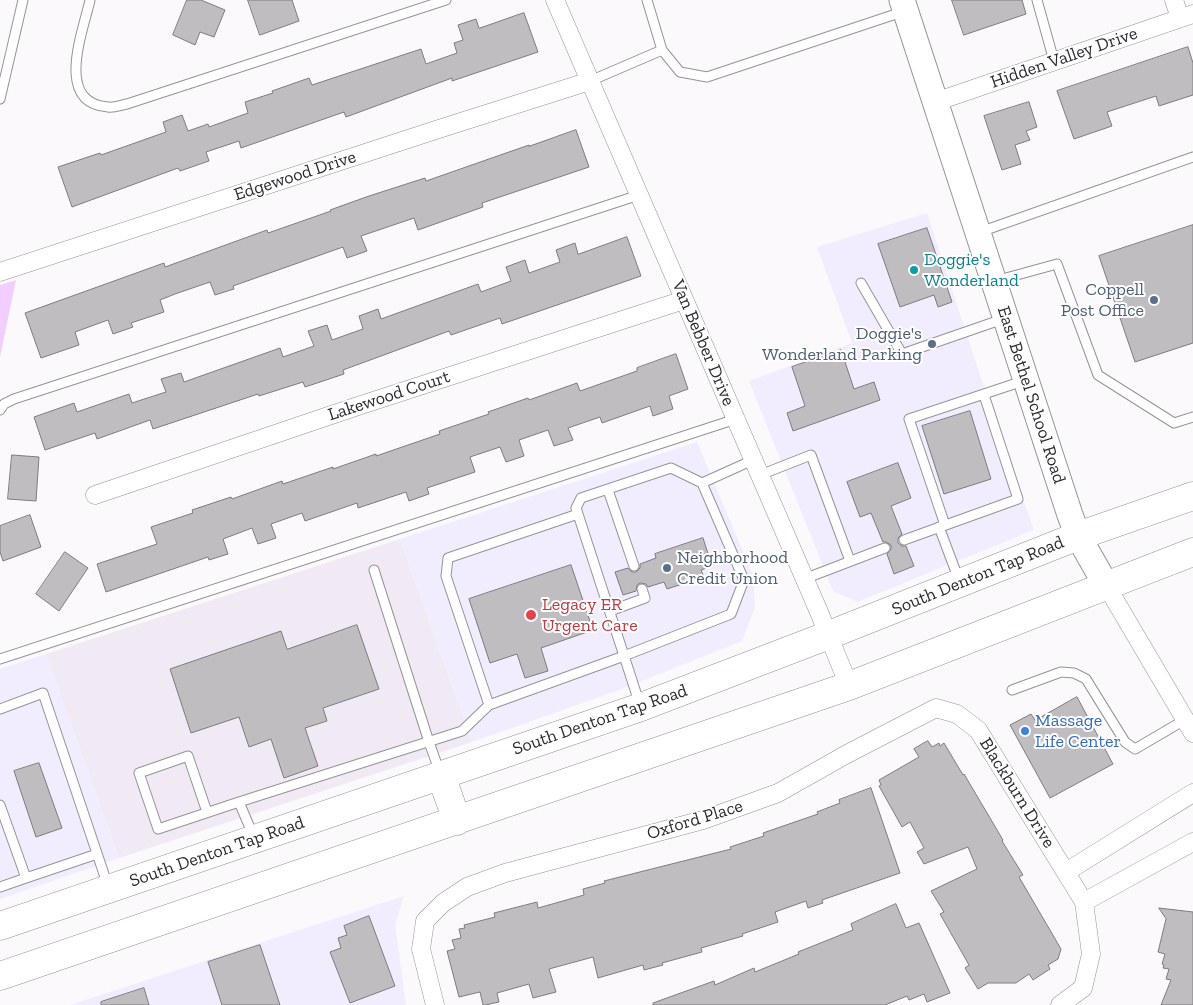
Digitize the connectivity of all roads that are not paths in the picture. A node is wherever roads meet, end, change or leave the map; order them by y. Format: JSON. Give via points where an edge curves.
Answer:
{"nodes":[{"id":1,"x":23,"y":0,"type":"edge"},
{"id":2,"x":90,"y":0,"type":"edge"},
{"id":3,"x":446,"y":0,"type":"edge"},
{"id":4,"x":555,"y":0,"type":"edge"},
{"id":5,"x":647,"y":0,"type":"edge"},
{"id":6,"x":1037,"y":0,"type":"edge"},
{"id":7,"x":1174,"y":0,"type":"edge"},
{"id":8,"x":904,"y":5,"type":"edge"},
{"id":9,"x":1187,"y":16,"type":"edge"},
{"id":10,"x":662,"y":50,"type":"junction"},
{"id":11,"x":1054,"y":61,"type":"junction"},
{"id":12,"x":590,"y":81,"type":"junction"},
{"id":13,"x":0,"y":99,"type":"edge"},
{"id":14,"x":935,"y":102,"type":"junction"},
{"id":15,"x":1193,"y":157,"type":"edge"},
{"id":16,"x":639,"y":195,"type":"junction"},
{"id":17,"x":978,"y":233,"type":"junction"},
{"id":18,"x":0,"y":272,"type":"edge"},
{"id":19,"x":994,"y":281,"type":"junction"},
{"id":20,"x":861,"y":283,"type":"dead end"},
{"id":21,"x":684,"y":300,"type":"junction"},
{"id":22,"x":1006,"y":318,"type":"junction"},
{"id":23,"x":1026,"y":380,"type":"junction"},
{"id":24,"x":984,"y":394,"type":"junction"},
{"id":25,"x":0,"y":410,"type":"edge"},
{"id":26,"x":1193,"y":417,"type":"edge"},
{"id":27,"x":736,"y":419,"type":"junction"},
{"id":28,"x":757,"y":468,"type":"junction"},
{"id":29,"x":702,"y":483,"type":"junction"},
{"id":30,"x":608,"y":490,"type":"junction"},
{"id":31,"x":95,"y":495,"type":"dead end"},
{"id":32,"x":1193,"y":496,"type":"edge"},
{"id":33,"x":578,"y":514,"type":"junction"},
{"id":34,"x":942,"y":526,"type":"junction"},
{"id":35,"x":1078,"y":536,"type":"junction"},
{"id":36,"x":904,"y":540,"type":"dead end"},
{"id":37,"x":885,"y":548,"type":"dead end"},
{"id":38,"x":1193,"y":552,"type":"edge"},
{"id":39,"x":850,"y":561,"type":"junction"},
{"id":40,"x":634,"y":566,"type":"dead end"},
{"id":41,"x":374,"y":570,"type":"dead end"},
{"id":42,"x":804,"y":578,"type":"junction"},
{"id":43,"x":960,"y":583,"type":"junction"},
{"id":44,"x":1106,"y":585,"type":"junction"},
{"id":45,"x":642,"y":590,"type":"dead end"},
{"id":46,"x":610,"y":612,"type":"junction"},
{"id":47,"x":829,"y":635,"type":"junction"},
{"id":48,"x":624,"y":656,"type":"junction"},
{"id":49,"x":0,"y":659,"type":"edge"},
{"id":50,"x":849,"y":686,"type":"junction"},
{"id":51,"x":1012,"y":690,"type":"dead end"},
{"id":52,"x":489,"y":705,"type":"junction"},
{"id":53,"x":641,"y":707,"type":"junction"},
{"id":54,"x":936,"y":708,"type":"joint"},
{"id":55,"x":0,"y":709,"type":"edge"},
{"id":56,"x":1191,"y":723,"type":"edge"},
{"id":57,"x":429,"y":742,"type":"junction"},
{"id":58,"x":441,"y":775,"type":"junction"},
{"id":59,"x":1193,"y":793,"type":"edge"},
{"id":60,"x":239,"y":802,"type":"junction"},
{"id":61,"x":0,"y":805,"type":"edge"},
{"id":62,"x":207,"y":812,"type":"junction"},
{"id":63,"x":457,"y":821,"type":"junction"},
{"id":64,"x":254,"y":839,"type":"junction"},
{"id":65,"x":1193,"y":842,"type":"edge"},
{"id":66,"x":97,"y":854,"type":"junction"},
{"id":67,"x":1066,"y":872,"type":"junction"},
{"id":68,"x":26,"y":878,"type":"junction"},
{"id":69,"x":0,"y":886,"type":"edge"},
{"id":70,"x":109,"y":888,"type":"junction"},
{"id":71,"x":1084,"y":902,"type":"junction"},
{"id":72,"x":0,"y":926,"type":"edge"},
{"id":73,"x":0,"y":976,"type":"edge"},
{"id":74,"x":436,"y":1005,"type":"edge"},
{"id":75,"x":1060,"y":1005,"type":"edge"}],
"edges":[{"from":1,"to":13,"type":"lane"},
{"from":2,"to":3,"type":"lane","via":[[75,73],[77,86],[93,103],[109,107],[127,104]]},
{"from":4,"to":12,"type":"street","name":"Van Bebber Drive"},
{"from":5,"to":10,"type":"lane"},
{"from":6,"to":11,"type":"lane"},
{"from":7,"to":9,"type":"street"},
{"from":8,"to":10,"type":"lane","via":[[707,77],[680,72]]},
{"from":8,"to":14,"type":"street","name":"East Bethel School Road"},
{"from":9,"to":11,"type":"street","name":"Hidden Valley Drive"},
{"from":10,"to":12,"type":"lane"},
{"from":11,"to":14,"type":"street","name":"Hidden Valley Drive"},
{"from":12,"to":16,"type":"street","name":"Van Bebber Drive"},
{"from":12,"to":18,"type":"street","name":"Edgewood Drive"},
{"from":14,"to":17,"type":"street","name":"East Bethel School Road"},
{"from":15,"to":17,"type":"lane"},
{"from":16,"to":21,"type":"street","name":"Van Bebber Drive"},
{"from":16,"to":25,"type":"lane","via":[[14,399]]},
{"from":17,"to":19,"type":"street","name":"East Bethel School Road"},
{"from":19,"to":22,"type":"street","name":"East Bethel School Road"},
{"from":19,"to":26,"type":"lane","via":[[1057,264],[1098,375],[1174,423]]},
{"from":20,"to":22,"type":"lane","via":[[902,354]]},
{"from":21,"to":27,"type":"street","name":"Van Bebber Drive"},
{"from":21,"to":31,"type":"street","name":"Lakewood Court"},
{"from":22,"to":23,"type":"street","name":"East Bethel School Road"},
{"from":23,"to":24,"type":"lane"},
{"from":23,"to":35,"type":"street","name":"East Bethel School Road"},
{"from":24,"to":34,"type":"lane","via":[[910,419]]},
{"from":24,"to":34,"type":"lane","via":[[1018,499]]},
{"from":27,"to":28,"type":"street","name":"Van Bebber Drive"},
{"from":27,"to":49,"type":"lane"},
{"from":28,"to":29,"type":"lane"},
{"from":28,"to":39,"type":"lane","via":[[811,455]]},
{"from":28,"to":42,"type":"street","name":"Van Bebber Drive"},
{"from":29,"to":30,"type":"lane","via":[[671,468]]},
{"from":29,"to":48,"type":"lane","via":[[744,580],[731,614]]},
{"from":30,"to":33,"type":"lane","via":[[581,498],[576,508]]},
{"from":30,"to":40,"type":"lane"},
{"from":32,"to":35,"type":"main road","name":"South Denton Tap Road"},
{"from":33,"to":46,"type":"lane"},
{"from":33,"to":52,"type":"lane","via":[[448,558],[446,576]]},
{"from":34,"to":36,"type":"lane"},
{"from":34,"to":43,"type":"lane"},
{"from":35,"to":43,"type":"main road","name":"South Denton Tap Road"},
{"from":35,"to":44,"type":"street","name":"East Bethel School Road"},
{"from":37,"to":39,"type":"lane"},
{"from":38,"to":44,"type":"main road"},
{"from":39,"to":42,"type":"lane"},
{"from":41,"to":57,"type":"lane"},
{"from":42,"to":47,"type":"street","name":"Van Bebber Drive"},
{"from":43,"to":47,"type":"main road","name":"South Denton Tap Road"},
{"from":44,"to":50,"type":"main road"},
{"from":44,"to":56,"type":"street"},
{"from":45,"to":46,"type":"lane","via":[[646,598]]},
{"from":46,"to":48,"type":"lane"},
{"from":47,"to":50,"type":"street","name":"Van Bebber Drive"},
{"from":47,"to":53,"type":"main road","name":"South Denton Tap Road"},
{"from":48,"to":52,"type":"lane"},
{"from":48,"to":53,"type":"lane"},
{"from":50,"to":63,"type":"main road"},
{"from":51,"to":56,"type":"lane","via":[[1061,672],[1074,673],[1086,679],[1125,742],[1135,749]]},
{"from":52,"to":57,"type":"lane","via":[[462,731]]},
{"from":53,"to":58,"type":"main road","name":"South Denton Tap Road"},
{"from":54,"to":67,"type":"street","name":"Blackburn Drive","via":[[957,714],[978,730]]},
{"from":54,"to":74,"type":"street","name":"Oxford Place","via":[[778,793],[703,820],[505,873],[467,887],[443,902],[424,921],[421,949]]},
{"from":55,"to":66,"type":"lane","via":[[43,692]]},
{"from":57,"to":58,"type":"lane"},
{"from":57,"to":60,"type":"lane"},
{"from":58,"to":63,"type":"main road"},
{"from":58,"to":64,"type":"main road","name":"South Denton Tap Road"},
{"from":59,"to":67,"type":"street"},
{"from":60,"to":62,"type":"lane"},
{"from":60,"to":64,"type":"lane"},
{"from":61,"to":68,"type":"lane"},
{"from":62,"to":62,"type":"lane","via":[[158,829],[139,773],[188,756]]},
{"from":63,"to":73,"type":"main road"},
{"from":64,"to":70,"type":"main road","name":"South Denton Tap Road"},
{"from":65,"to":71,"type":"street"},
{"from":66,"to":68,"type":"lane"},
{"from":66,"to":70,"type":"lane"},
{"from":67,"to":71,"type":"street","name":"Blackburn Drive"},
{"from":68,"to":69,"type":"lane"},
{"from":70,"to":72,"type":"main road","name":"South Denton Tap Road"},
{"from":71,"to":75,"type":"street","name":"Blackburn Drive","via":[[1091,954],[1083,988]]}]}
